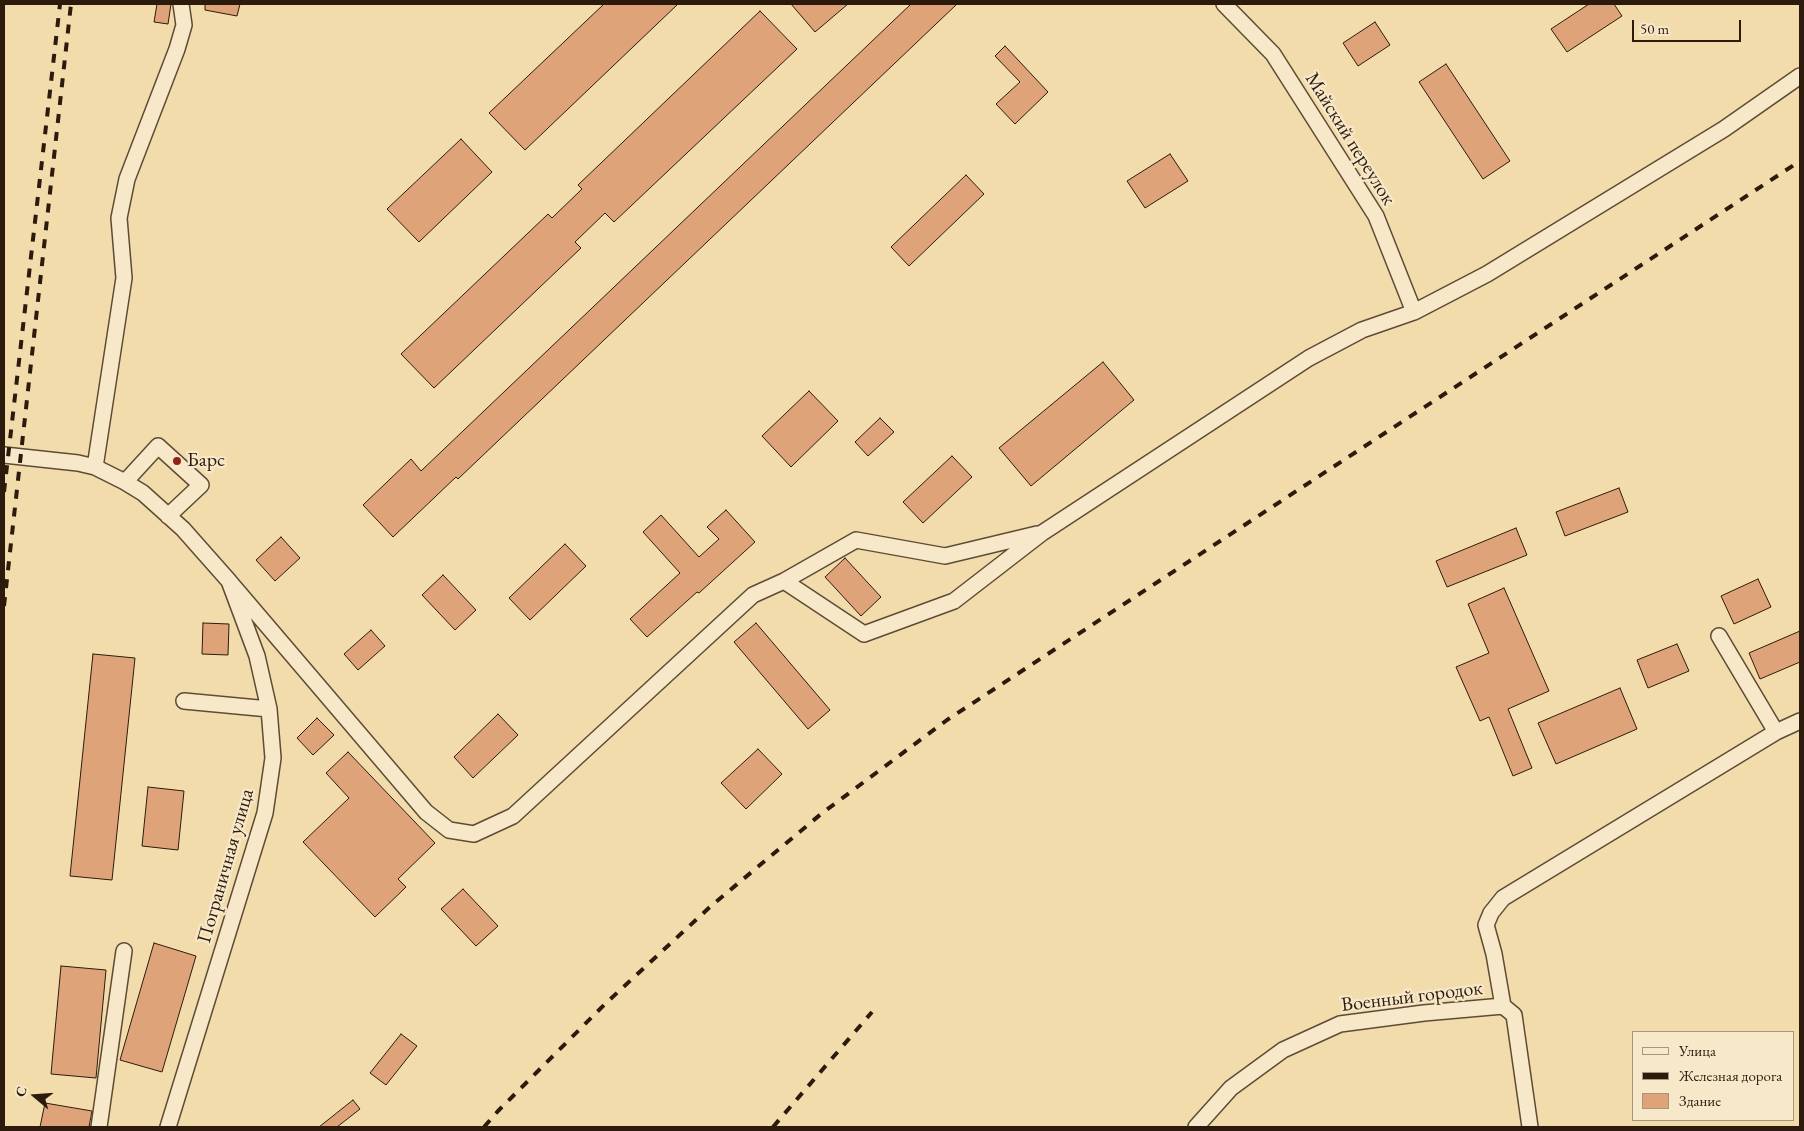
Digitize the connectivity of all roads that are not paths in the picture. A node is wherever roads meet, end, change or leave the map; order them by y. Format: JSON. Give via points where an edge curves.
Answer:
{"nodes":[{"id":1,"x":181,"y":4,"type":"edge"},
{"id":2,"x":1224,"y":4,"type":"edge"},
{"id":3,"x":1800,"y":76,"type":"edge"},
{"id":4,"x":1414,"y":312,"type":"junction"},
{"id":5,"x":6,"y":456,"type":"edge"},
{"id":6,"x":95,"y":468,"type":"junction"},
{"id":7,"x":125,"y":482,"type":"junction"},
{"id":8,"x":168,"y":516,"type":"junction"},
{"id":9,"x":1042,"y":533,"type":"junction"},
{"id":10,"x":230,"y":581,"type":"junction"},
{"id":11,"x":784,"y":581,"type":"junction"},
{"id":12,"x":1719,"y":636,"type":"dead end"},
{"id":13,"x":184,"y":701,"type":"dead end"},
{"id":14,"x":269,"y":708,"type":"junction"},
{"id":15,"x":1800,"y":721,"type":"edge"},
{"id":16,"x":1776,"y":732,"type":"junction"},
{"id":17,"x":124,"y":951,"type":"dead end"},
{"id":18,"x":1503,"y":1006,"type":"junction"},
{"id":19,"x":98,"y":1127,"type":"edge"},
{"id":20,"x":168,"y":1127,"type":"edge"},
{"id":21,"x":1196,"y":1127,"type":"edge"},
{"id":22,"x":1530,"y":1127,"type":"edge"}],
"edges":[{"from":1,"to":6,"type":"street","via":[[184,25],[177,49],[127,179],[120,218],[124,278]]},
{"from":2,"to":4,"type":"street","name":"Майский переулок","via":[[1274,54],[1376,216]]},
{"from":3,"to":4,"type":"street","via":[[1724,129],[1487,274]]},
{"from":4,"to":9,"type":"street","via":[[1362,330],[1309,358]]},
{"from":5,"to":6,"type":"street","name":"Пограничная улица","via":[[78,463]]},
{"from":6,"to":7,"type":"street","name":"Пограничная улица"},
{"from":7,"to":8,"type":"street","name":"Пограничная улица","via":[[143,493]]},
{"from":7,"to":8,"type":"street","via":[[158,446],[201,485]]},
{"from":8,"to":10,"type":"street","name":"Пограничная улица"},
{"from":9,"to":11,"type":"street","via":[[945,556],[856,540]]},
{"from":9,"to":11,"type":"street","via":[[954,601],[864,634]]},
{"from":10,"to":11,"type":"street","via":[[426,812],[449,830],[474,834],[513,816],[754,595]]},
{"from":10,"to":14,"type":"street","name":"Пограничная улица","via":[[257,656]]},
{"from":12,"to":16,"type":"street"},
{"from":13,"to":14,"type":"street"},
{"from":14,"to":20,"type":"street","name":"Пограничная улица","via":[[273,758],[266,813]]},
{"from":15,"to":16,"type":"street","name":"Военный городок"},
{"from":16,"to":18,"type":"street","name":"Военный городок","via":[[1503,898],[1486,925]]},
{"from":17,"to":19,"type":"street"},
{"from":18,"to":21,"type":"street","name":"Военный городок","via":[[1340,1024],[1283,1050],[1231,1088]]},
{"from":18,"to":22,"type":"street","via":[[1514,1014]]}]}
